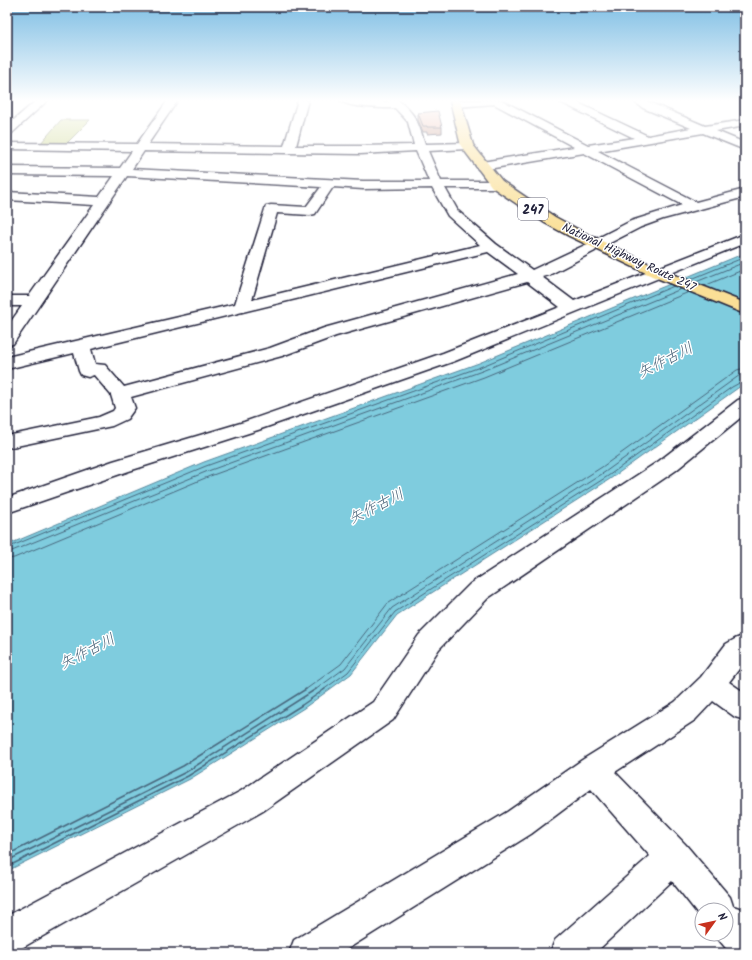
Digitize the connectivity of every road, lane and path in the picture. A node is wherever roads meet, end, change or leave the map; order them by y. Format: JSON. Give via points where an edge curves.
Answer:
{"nodes":[{"id":1,"x":143,"y":145,"type":"edge"},
{"id":2,"x":289,"y":145,"type":"edge"},
{"id":3,"x":420,"y":145,"type":"edge"},
{"id":4,"x":578,"y":145,"type":"edge"},
{"id":5,"x":606,"y":145,"type":"edge"},
{"id":6,"x":7,"y":146,"type":"edge"},
{"id":7,"x":467,"y":146,"type":"joint"},
{"id":8,"x":140,"y":148,"type":"junction"},
{"id":9,"x":421,"y":148,"type":"junction"},
{"id":10,"x":584,"y":148,"type":"junction"},
{"id":11,"x":289,"y":149,"type":"junction"},
{"id":12,"x":482,"y":166,"type":"junction"},
{"id":13,"x":7,"y":171,"type":"edge"},
{"id":14,"x":123,"y":172,"type":"junction"},
{"id":15,"x":329,"y":184,"type":"junction"},
{"id":16,"x":497,"y":184,"type":"junction"},
{"id":17,"x":437,"y":185,"type":"junction"},
{"id":18,"x":745,"y":193,"type":"edge"},
{"id":19,"x":7,"y":196,"type":"edge"},
{"id":20,"x":102,"y":201,"type":"junction"},
{"id":21,"x":694,"y":207,"type":"junction"},
{"id":22,"x":745,"y":238,"type":"edge"},
{"id":23,"x":491,"y":246,"type":"junction"},
{"id":24,"x":657,"y":273,"type":"junction"},
{"id":25,"x":529,"y":277,"type":"junction"},
{"id":26,"x":7,"y":301,"type":"edge"},
{"id":27,"x":33,"y":302,"type":"junction"},
{"id":28,"x":242,"y":307,"type":"junction"},
{"id":29,"x":571,"y":307,"type":"junction"},
{"id":30,"x":745,"y":309,"type":"edge"},
{"id":31,"x":7,"y":340,"type":"edge"},
{"id":32,"x":81,"y":346,"type":"junction"},
{"id":33,"x":7,"y":363,"type":"edge"},
{"id":34,"x":120,"y":394,"type":"junction"},
{"id":35,"x":745,"y":404,"type":"edge"},
{"id":36,"x":7,"y":442,"type":"edge"},
{"id":37,"x":7,"y":506,"type":"edge"},
{"id":38,"x":745,"y":646,"type":"edge"},
{"id":39,"x":711,"y":685,"type":"junction"},
{"id":40,"x":745,"y":708,"type":"edge"},
{"id":41,"x":593,"y":770,"type":"junction"},
{"id":42,"x":674,"y":857,"type":"junction"},
{"id":43,"x":711,"y":902,"type":"edge"},
{"id":44,"x":734,"y":930,"type":"edge"},
{"id":45,"x":7,"y":936,"type":"edge"},
{"id":46,"x":745,"y":943,"type":"edge"},
{"id":47,"x":307,"y":953,"type":"edge"},
{"id":48,"x":568,"y":953,"type":"edge"}],
"edges":[{"from":1,"to":8,"type":"street"},
{"from":2,"to":11,"type":"street"},
{"from":3,"to":9,"type":"street"},
{"from":4,"to":10,"type":"street"},
{"from":5,"to":10,"type":"street"},
{"from":6,"to":8,"type":"street"},
{"from":7,"to":9,"type":"street"},
{"from":7,"to":12,"type":"highway","name":"National Highway Route 247","number":"247"},
{"from":8,"to":11,"type":"street"},
{"from":8,"to":14,"type":"street"},
{"from":9,"to":11,"type":"street"},
{"from":9,"to":17,"type":"street"},
{"from":10,"to":12,"type":"street"},
{"from":10,"to":21,"type":"street"},
{"from":12,"to":16,"type":"highway","name":"National Highway Route 247","number":"247"},
{"from":13,"to":14,"type":"street"},
{"from":14,"to":15,"type":"street"},
{"from":14,"to":20,"type":"street"},
{"from":15,"to":17,"type":"street"},
{"from":15,"to":28,"type":"street","via":[[310,211],[271,209]]},
{"from":16,"to":17,"type":"street"},
{"from":16,"to":24,"type":"highway","name":"National Highway Route 247","number":"247","via":[[574,233]]},
{"from":17,"to":23,"type":"street","via":[[453,213]]},
{"from":18,"to":21,"type":"street"},
{"from":19,"to":20,"type":"street"},
{"from":20,"to":27,"type":"street"},
{"from":21,"to":25,"type":"street","via":[[636,224],[544,272]]},
{"from":22,"to":24,"type":"street"},
{"from":23,"to":25,"type":"street"},
{"from":23,"to":28,"type":"street"},
{"from":24,"to":29,"type":"street"},
{"from":24,"to":30,"type":"highway","name":"National Highway Route 247","number":"247"},
{"from":25,"to":29,"type":"street"},
{"from":25,"to":34,"type":"street","via":[[330,332],[276,352]]},
{"from":26,"to":27,"type":"street"},
{"from":27,"to":31,"type":"street"},
{"from":28,"to":32,"type":"street"},
{"from":29,"to":37,"type":"street","via":[[449,357],[251,426],[121,466]]},
{"from":32,"to":33,"type":"street"},
{"from":32,"to":34,"type":"street","via":[[88,371],[98,369]]},
{"from":34,"to":36,"type":"street","via":[[125,408],[120,415],[105,422]]},
{"from":35,"to":45,"type":"street","via":[[655,474],[479,591],[429,642],[384,711],[252,801]]},
{"from":38,"to":39,"type":"street","via":[[736,652]]},
{"from":39,"to":40,"type":"street"},
{"from":39,"to":41,"type":"street","via":[[686,711]]},
{"from":41,"to":42,"type":"street"},
{"from":41,"to":47,"type":"street","via":[[519,823]]},
{"from":42,"to":43,"type":"street"},
{"from":42,"to":48,"type":"street"},
{"from":44,"to":46,"type":"street"}]}
